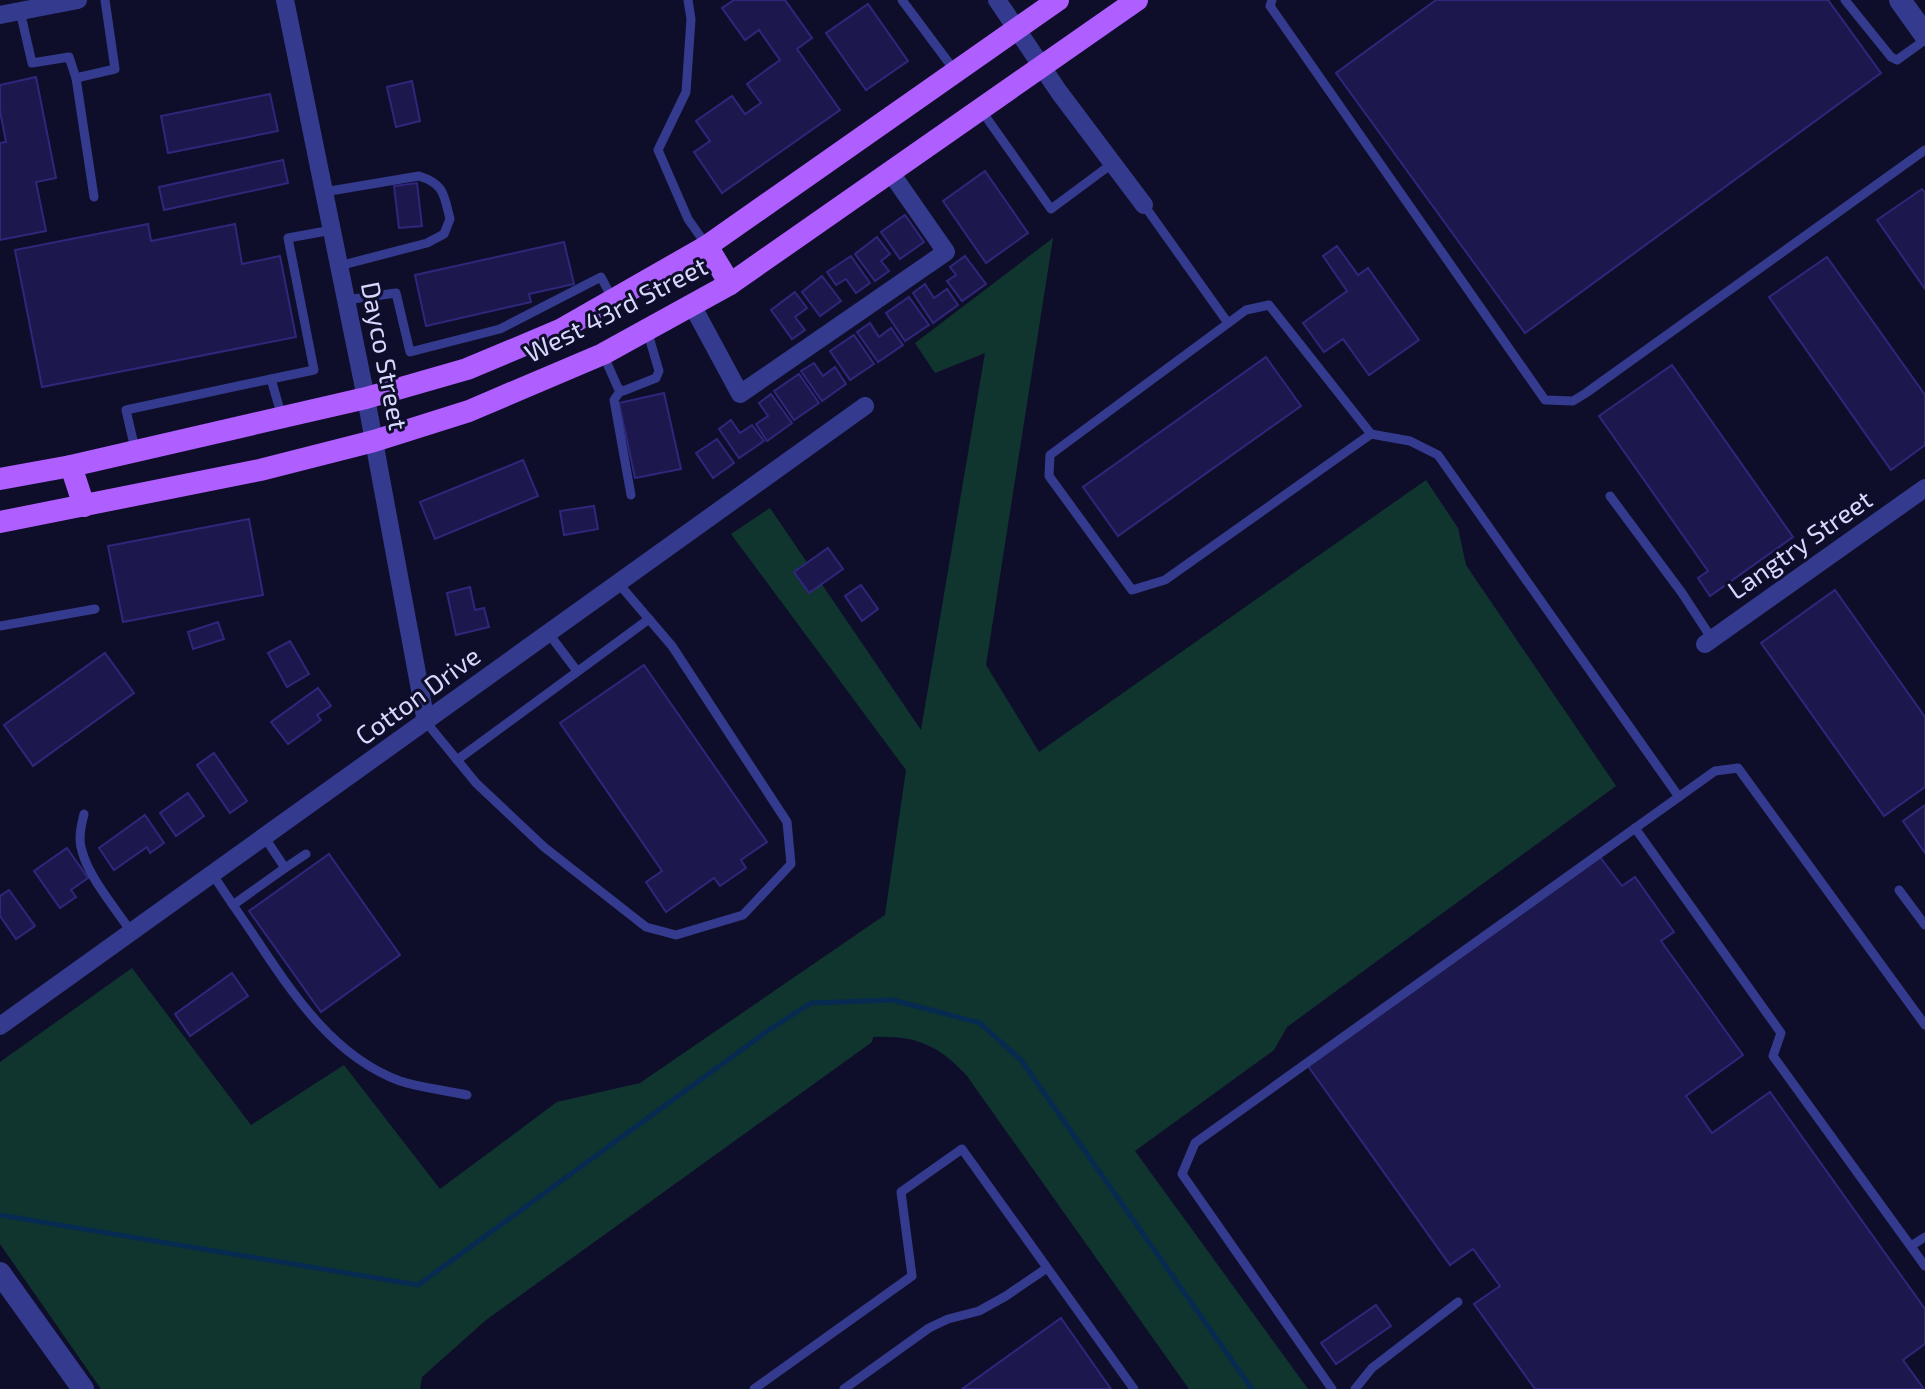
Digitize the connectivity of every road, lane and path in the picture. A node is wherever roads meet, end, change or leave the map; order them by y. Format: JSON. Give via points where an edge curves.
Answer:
{"nodes":[{"id":1,"x":78,"y":0,"type":"edge"},
{"id":2,"x":105,"y":0,"type":"edge"},
{"id":3,"x":285,"y":0,"type":"edge"},
{"id":4,"x":688,"y":0,"type":"edge"},
{"id":5,"x":902,"y":0,"type":"edge"},
{"id":6,"x":997,"y":0,"type":"edge"},
{"id":7,"x":1058,"y":0,"type":"edge"},
{"id":8,"x":1137,"y":0,"type":"edge"},
{"id":9,"x":1272,"y":0,"type":"edge"},
{"id":10,"x":1845,"y":0,"type":"edge"},
{"id":11,"x":1900,"y":0,"type":"edge"},
{"id":12,"x":50,"y":3,"type":"edge"},
{"id":13,"x":20,"y":11,"type":"junction"},
{"id":14,"x":0,"y":15,"type":"edge"},
{"id":15,"x":1017,"y":29,"type":"junction"},
{"id":16,"x":1925,"y":38,"type":"edge"},
{"id":17,"x":1043,"y":68,"type":"junction"},
{"id":18,"x":955,"y":72,"type":"junction"},
{"id":19,"x":76,"y":78,"type":"junction"},
{"id":20,"x":981,"y":110,"type":"junction"},
{"id":21,"x":1925,"y":150,"type":"edge"},
{"id":22,"x":1113,"y":163,"type":"junction"},
{"id":23,"x":891,"y":173,"type":"junction"},
{"id":24,"x":324,"y":192,"type":"junction"},
{"id":25,"x":94,"y":197,"type":"dead end"},
{"id":26,"x":1144,"y":205,"type":"joint"},
{"id":27,"x":332,"y":230,"type":"junction"},
{"id":28,"x":707,"y":246,"type":"junction"},
{"id":29,"x":339,"y":266,"type":"junction"},
{"id":30,"x":730,"y":284,"type":"junction"},
{"id":31,"x":346,"y":300,"type":"junction"},
{"id":32,"x":613,"y":300,"type":"junction"},
{"id":33,"x":692,"y":305,"type":"junction"},
{"id":34,"x":1228,"y":323,"type":"junction"},
{"id":35,"x":647,"y":330,"type":"junction"},
{"id":36,"x":603,"y":354,"type":"junction"},
{"id":37,"x":271,"y":379,"type":"junction"},
{"id":38,"x":621,"y":390,"type":"junction"},
{"id":39,"x":366,"y":398,"type":"junction"},
{"id":40,"x":865,"y":406,"type":"dead end"},
{"id":41,"x":282,"y":417,"type":"junction"},
{"id":42,"x":1371,"y":434,"type":"junction"},
{"id":43,"x":374,"y":441,"type":"junction"},
{"id":44,"x":135,"y":451,"type":"junction"},
{"id":45,"x":71,"y":466,"type":"junction"},
{"id":46,"x":0,"y":479,"type":"edge"},
{"id":47,"x":1925,"y":488,"type":"edge"},
{"id":48,"x":631,"y":495,"type":"dead end"},
{"id":49,"x":1610,"y":496,"type":"dead end"},
{"id":50,"x":84,"y":506,"type":"junction"},
{"id":51,"x":0,"y":522,"type":"edge"},
{"id":52,"x":619,"y":584,"type":"junction"},
{"id":53,"x":95,"y":609,"type":"dead end"},
{"id":54,"x":649,"y":619,"type":"junction"},
{"id":55,"x":0,"y":626,"type":"edge"},
{"id":56,"x":549,"y":634,"type":"junction"},
{"id":57,"x":1708,"y":642,"type":"joint"},
{"id":58,"x":577,"y":671,"type":"junction"},
{"id":59,"x":426,"y":722,"type":"junction"},
{"id":60,"x":457,"y":760,"type":"junction"},
{"id":61,"x":1679,"y":797,"type":"junction"},
{"id":62,"x":84,"y":814,"type":"dead end"},
{"id":63,"x":1635,"y":828,"type":"junction"},
{"id":64,"x":265,"y":838,"type":"junction"},
{"id":65,"x":306,"y":854,"type":"dead end"},
{"id":66,"x":285,"y":868,"type":"junction"},
{"id":67,"x":213,"y":875,"type":"junction"},
{"id":68,"x":1899,"y":890,"type":"dead end"},
{"id":69,"x":233,"y":905,"type":"junction"},
{"id":70,"x":1925,"y":925,"type":"edge"},
{"id":71,"x":132,"y":933,"type":"junction"},
{"id":72,"x":1925,"y":1025,"type":"edge"},
{"id":73,"x":0,"y":1026,"type":"edge"},
{"id":74,"x":467,"y":1095,"type":"dead end"},
{"id":75,"x":1925,"y":1237,"type":"edge"},
{"id":76,"x":1911,"y":1246,"type":"junction"},
{"id":77,"x":1925,"y":1266,"type":"edge"},
{"id":78,"x":1047,"y":1268,"type":"junction"},
{"id":79,"x":0,"y":1273,"type":"edge"},
{"id":80,"x":1458,"y":1302,"type":"dead end"},
{"id":81,"x":83,"y":1389,"type":"edge"},
{"id":82,"x":754,"y":1389,"type":"edge"},
{"id":83,"x":844,"y":1389,"type":"edge"},
{"id":84,"x":1134,"y":1389,"type":"edge"},
{"id":85,"x":1332,"y":1389,"type":"edge"},
{"id":86,"x":1355,"y":1389,"type":"edge"}],
"edges":[{"from":1,"to":12,"type":"street"},
{"from":2,"to":19,"type":"lane","via":[[115,69]]},
{"from":3,"to":24,"type":"street","name":"Dayco Street"},
{"from":4,"to":28,"type":"lane","via":[[686,92],[658,150],[688,219]]},
{"from":5,"to":18,"type":"lane"},
{"from":6,"to":15,"type":"street"},
{"from":7,"to":15,"type":"main road","name":"West 43rd Street"},
{"from":8,"to":17,"type":"main road","name":"West 43rd Street"},
{"from":9,"to":21,"type":"lane","via":[[1270,6],[1545,400],[1573,401],[1586,393]]},
{"from":10,"to":16,"type":"lane","via":[[1897,60]]},
{"from":11,"to":16,"type":"street"},
{"from":12,"to":13,"type":"street"},
{"from":13,"to":14,"type":"street"},
{"from":13,"to":19,"type":"lane","via":[[32,63],[69,57]]},
{"from":15,"to":17,"type":"street"},
{"from":15,"to":18,"type":"main road","name":"West 43rd Street"},
{"from":17,"to":20,"type":"main road","name":"West 43rd Street"},
{"from":17,"to":22,"type":"street"},
{"from":18,"to":28,"type":"main road","name":"West 43rd Street"},
{"from":19,"to":25,"type":"lane"},
{"from":20,"to":22,"type":"lane","via":[[1051,209]]},
{"from":20,"to":23,"type":"main road","name":"West 43rd Street"},
{"from":22,"to":26,"type":"street"},
{"from":23,"to":30,"type":"main road","name":"West 43rd Street"},
{"from":23,"to":33,"type":"street","via":[[946,252],[740,394]]},
{"from":24,"to":27,"type":"street","name":"Dayco Street"},
{"from":24,"to":29,"type":"lane","via":[[419,176],[433,180],[443,191],[450,219],[444,234],[427,243]]},
{"from":26,"to":34,"type":"lane"},
{"from":27,"to":29,"type":"street","name":"Dayco Street"},
{"from":27,"to":37,"type":"lane","via":[[288,238],[314,370]]},
{"from":28,"to":30,"type":"main road"},
{"from":28,"to":32,"type":"main road","name":"West 43rd Street"},
{"from":29,"to":31,"type":"street","name":"Dayco Street"},
{"from":30,"to":33,"type":"main road","name":"West 43rd Street"},
{"from":31,"to":32,"type":"lane","via":[[396,293],[410,352],[500,329],[601,277]]},
{"from":31,"to":39,"type":"street","name":"Dayco Street"},
{"from":32,"to":39,"type":"main road","name":"West 43rd Street","via":[[560,330],[467,369]]},
{"from":33,"to":35,"type":"main road","name":"West 43rd Street"},
{"from":34,"to":42,"type":"lane","via":[[1246,310],[1269,305]]},
{"from":34,"to":42,"type":"lane","via":[[1050,455],[1049,476],[1132,590],[1165,580]]},
{"from":35,"to":36,"type":"main road","name":"West 43rd Street"},
{"from":35,"to":38,"type":"lane","via":[[659,371],[656,378]]},
{"from":36,"to":38,"type":"lane"},
{"from":36,"to":43,"type":"main road","name":"West 43rd Street","via":[[469,411]]},
{"from":37,"to":41,"type":"lane"},
{"from":37,"to":44,"type":"lane","via":[[126,410]]},
{"from":38,"to":48,"type":"lane","via":[[614,400]]},
{"from":39,"to":41,"type":"main road","name":"West 43rd Street"},
{"from":39,"to":43,"type":"street","name":"Dayco Street"},
{"from":40,"to":52,"type":"street","name":"Cotton Drive"},
{"from":41,"to":44,"type":"main road","name":"West 43rd Street"},
{"from":42,"to":61,"type":"lane","via":[[1410,441],[1438,455]]},
{"from":43,"to":50,"type":"main road","name":"West 43rd Street"},
{"from":43,"to":59,"type":"street","name":"Dayco Street"},
{"from":44,"to":45,"type":"main road","name":"West 43rd Street"},
{"from":45,"to":46,"type":"main road","name":"West 43rd Street"},
{"from":45,"to":50,"type":"main road"},
{"from":47,"to":57,"type":"street","name":"Langtry Street"},
{"from":49,"to":57,"type":"lane","via":[[1682,593]]},
{"from":50,"to":51,"type":"main road","name":"West 43rd Street"},
{"from":52,"to":54,"type":"lane"},
{"from":52,"to":56,"type":"street","name":"Cotton Drive"},
{"from":53,"to":55,"type":"lane"},
{"from":54,"to":58,"type":"lane"},
{"from":54,"to":60,"type":"lane","via":[[787,822],[791,864],[743,915],[676,935],[646,927],[544,847]]},
{"from":56,"to":58,"type":"lane"},
{"from":56,"to":59,"type":"street","name":"Cotton Drive"},
{"from":58,"to":60,"type":"lane"},
{"from":59,"to":60,"type":"lane"},
{"from":59,"to":64,"type":"street","name":"Cotton Drive"},
{"from":61,"to":63,"type":"lane"},
{"from":61,"to":72,"type":"lane","via":[[1715,771],[1738,768]]},
{"from":62,"to":71,"type":"lane","via":[[81,850]]},
{"from":63,"to":76,"type":"lane","via":[[1781,1033],[1773,1056]]},
{"from":63,"to":85,"type":"lane","via":[[1195,1143],[1182,1174]]},
{"from":64,"to":66,"type":"lane"},
{"from":64,"to":67,"type":"street","name":"Cotton Drive"},
{"from":65,"to":66,"type":"lane"},
{"from":66,"to":69,"type":"lane"},
{"from":67,"to":69,"type":"lane"},
{"from":67,"to":71,"type":"street","name":"Cotton Drive"},
{"from":68,"to":70,"type":"lane"},
{"from":69,"to":74,"type":"lane","via":[[335,1042],[400,1081]]},
{"from":71,"to":73,"type":"street","name":"Cotton Drive"},
{"from":75,"to":76,"type":"lane"},
{"from":76,"to":77,"type":"lane"},
{"from":78,"to":82,"type":"lane","via":[[962,1149],[901,1192],[912,1276]]},
{"from":78,"to":83,"type":"lane","via":[[979,1311],[929,1328]]},
{"from":78,"to":84,"type":"lane"},
{"from":79,"to":81,"type":"street"},
{"from":80,"to":86,"type":"lane","via":[[1372,1368]]}]}
